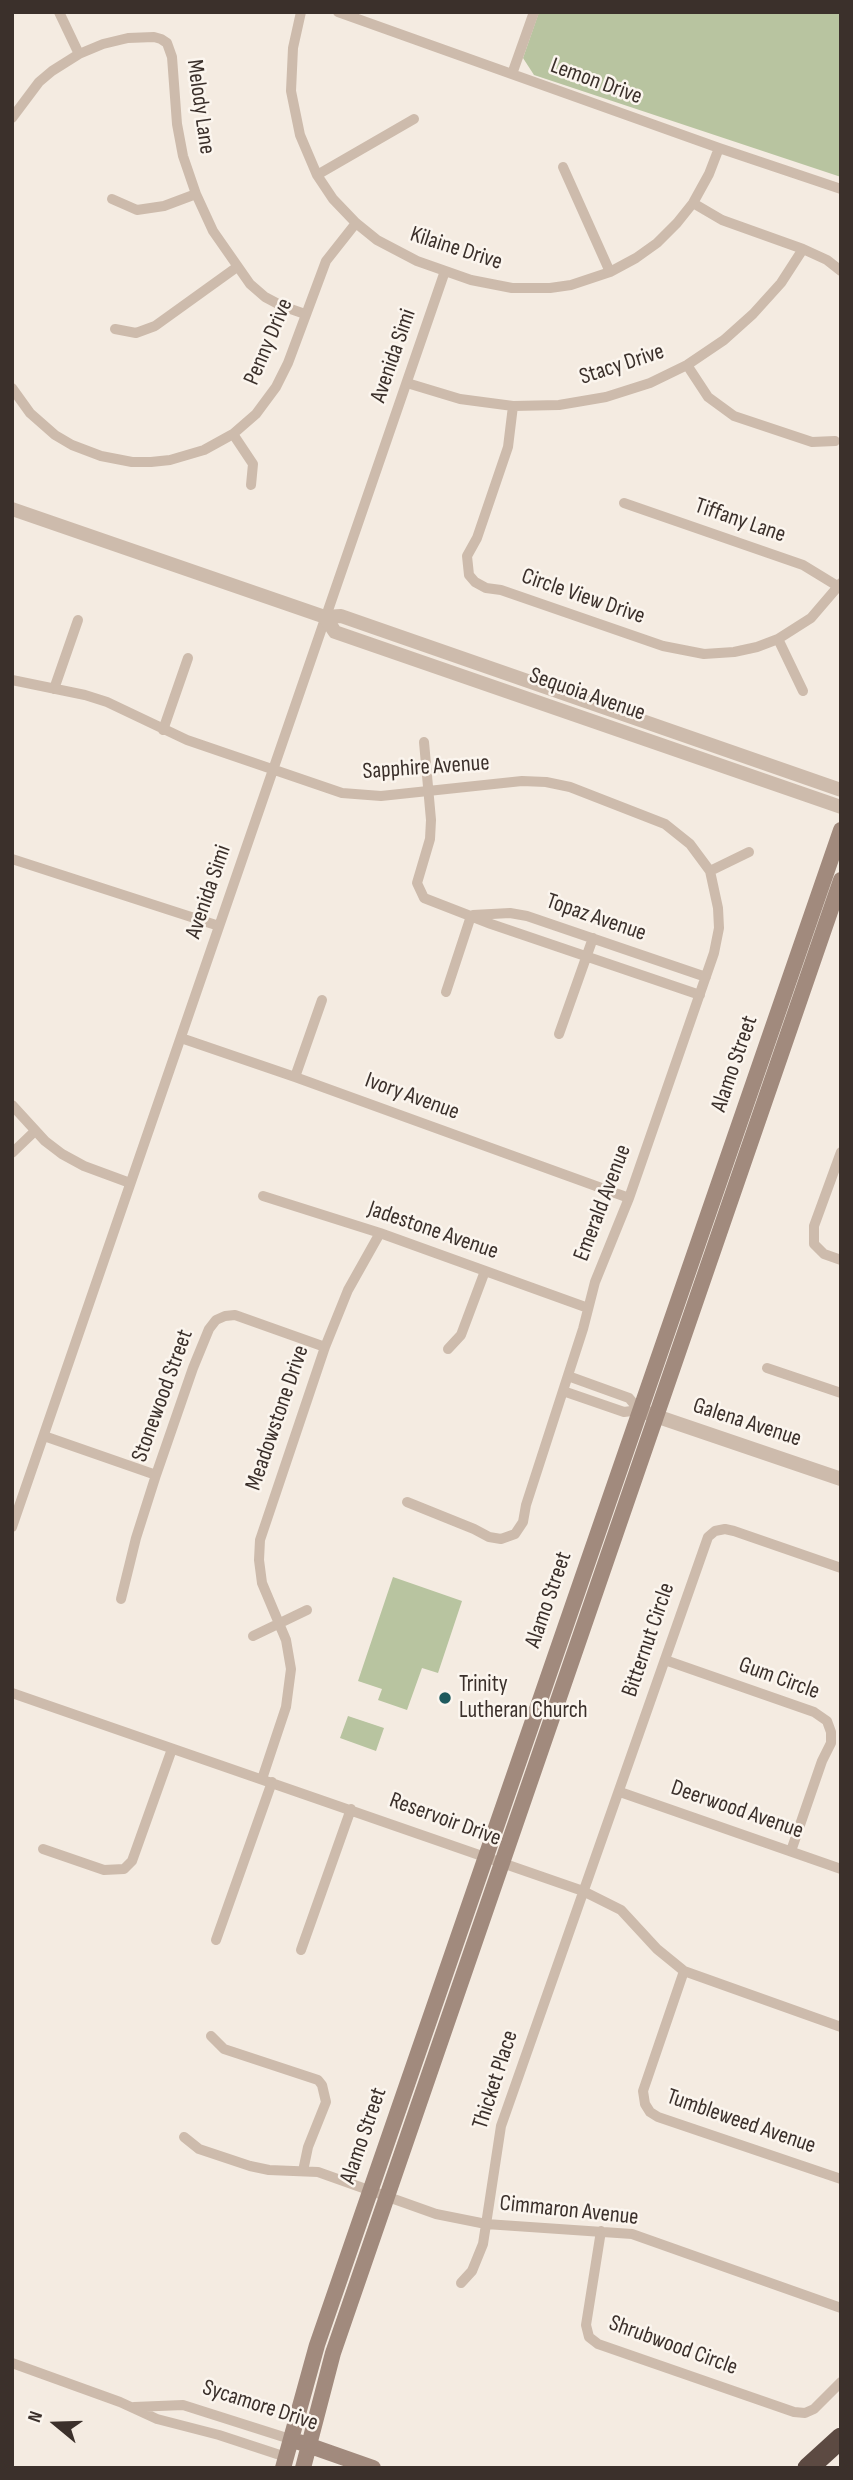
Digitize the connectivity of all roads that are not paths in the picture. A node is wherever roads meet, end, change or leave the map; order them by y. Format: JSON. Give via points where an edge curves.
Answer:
{"nodes":[{"id":1,"x":59,"y":12,"type":"edge"},
{"id":2,"x":301,"y":12,"type":"edge"},
{"id":3,"x":338,"y":12,"type":"edge"},
{"id":4,"x":534,"y":12,"type":"edge"},
{"id":5,"x":79,"y":54,"type":"junction"},
{"id":6,"x":512,"y":74,"type":"junction"},
{"id":7,"x":12,"y":118,"type":"edge"},
{"id":8,"x":414,"y":119,"type":"dead end"},
{"id":9,"x":719,"y":148,"type":"junction"},
{"id":10,"x":563,"y":167,"type":"dead end"},
{"id":11,"x":317,"y":175,"type":"junction"},
{"id":12,"x":841,"y":189,"type":"edge"},
{"id":13,"x":196,"y":194,"type":"junction"},
{"id":14,"x":112,"y":200,"type":"dead end"},
{"id":15,"x":693,"y":203,"type":"junction"},
{"id":16,"x":356,"y":223,"type":"junction"},
{"id":17,"x":803,"y":249,"type":"junction"},
{"id":18,"x":237,"y":267,"type":"junction"},
{"id":19,"x":446,"y":271,"type":"junction"},
{"id":20,"x":841,"y":271,"type":"edge"},
{"id":21,"x":610,"y":272,"type":"junction"},
{"id":22,"x":305,"y":314,"type":"junction"},
{"id":23,"x":115,"y":329,"type":"dead end"},
{"id":24,"x":687,"y":365,"type":"junction"},
{"id":25,"x":407,"y":383,"type":"junction"},
{"id":26,"x":12,"y":388,"type":"edge"},
{"id":27,"x":513,"y":406,"type":"junction"},
{"id":28,"x":233,"y":434,"type":"junction"},
{"id":29,"x":835,"y":441,"type":"dead end"},
{"id":30,"x":251,"y":485,"type":"dead end"},
{"id":31,"x":624,"y":503,"type":"dead end"},
{"id":32,"x":12,"y":509,"type":"edge"},
{"id":33,"x":840,"y":585,"type":"edge"},
{"id":34,"x":325,"y":617,"type":"junction"},
{"id":35,"x":78,"y":620,"type":"dead end"},
{"id":36,"x":778,"y":639,"type":"junction"},
{"id":37,"x":188,"y":658,"type":"dead end"},
{"id":38,"x":12,"y":680,"type":"edge"},
{"id":39,"x":54,"y":689,"type":"junction"},
{"id":40,"x":803,"y":691,"type":"dead end"},
{"id":41,"x":163,"y":730,"type":"junction"},
{"id":42,"x":424,"y":742,"type":"dead end"},
{"id":43,"x":274,"y":770,"type":"junction"},
{"id":44,"x":841,"y":790,"type":"edge"},
{"id":45,"x":429,"y":791,"type":"junction"},
{"id":46,"x":841,"y":807,"type":"edge"},
{"id":47,"x":841,"y":830,"type":"edge"},
{"id":48,"x":749,"y":852,"type":"dead end"},
{"id":49,"x":12,"y":859,"type":"edge"},
{"id":50,"x":710,"y":871,"type":"junction"},
{"id":51,"x":841,"y":880,"type":"edge"},
{"id":52,"x":471,"y":915,"type":"junction"},
{"id":53,"x":219,"y":926,"type":"junction"},
{"id":54,"x":593,"y":938,"type":"junction"},
{"id":55,"x":587,"y":955,"type":"junction"},
{"id":56,"x":706,"y":977,"type":"junction"},
{"id":57,"x":446,"y":992,"type":"dead end"},
{"id":58,"x":700,"y":995,"type":"junction"},
{"id":59,"x":322,"y":1000,"type":"dead end"},
{"id":60,"x":559,"y":1034,"type":"dead end"},
{"id":61,"x":181,"y":1038,"type":"junction"},
{"id":62,"x":295,"y":1077,"type":"junction"},
{"id":63,"x":12,"y":1105,"type":"edge"},
{"id":64,"x":35,"y":1130,"type":"junction"},
{"id":65,"x":841,"y":1152,"type":"edge"},
{"id":66,"x":12,"y":1153,"type":"edge"},
{"id":67,"x":130,"y":1183,"type":"junction"},
{"id":68,"x":262,"y":1196,"type":"dead end"},
{"id":69,"x":629,"y":1198,"type":"junction"},
{"id":70,"x":380,"y":1233,"type":"junction"},
{"id":71,"x":841,"y":1260,"type":"edge"},
{"id":72,"x":485,"y":1271,"type":"junction"},
{"id":73,"x":588,"y":1308,"type":"junction"},
{"id":74,"x":325,"y":1347,"type":"junction"},
{"id":75,"x":448,"y":1349,"type":"dead end"},
{"id":76,"x":766,"y":1368,"type":"dead end"},
{"id":77,"x":568,"y":1376,"type":"junction"},
{"id":78,"x":563,"y":1391,"type":"junction"},
{"id":79,"x":841,"y":1393,"type":"edge"},
{"id":80,"x":639,"y":1410,"type":"junction"},
{"id":81,"x":656,"y":1417,"type":"junction"},
{"id":82,"x":44,"y":1436,"type":"junction"},
{"id":83,"x":156,"y":1475,"type":"junction"},
{"id":84,"x":841,"y":1479,"type":"edge"},
{"id":85,"x":407,"y":1502,"type":"dead end"},
{"id":86,"x":12,"y":1527,"type":"edge"},
{"id":87,"x":841,"y":1568,"type":"edge"},
{"id":88,"x":121,"y":1599,"type":"dead end"},
{"id":89,"x":307,"y":1610,"type":"dead end"},
{"id":90,"x":280,"y":1624,"type":"junction"},
{"id":91,"x":253,"y":1636,"type":"dead end"},
{"id":92,"x":665,"y":1660,"type":"junction"},
{"id":93,"x":12,"y":1693,"type":"edge"},
{"id":94,"x":172,"y":1749,"type":"junction"},
{"id":95,"x":267,"y":1780,"type":"junction"},
{"id":96,"x":620,"y":1792,"type":"junction"},
{"id":97,"x":351,"y":1809,"type":"junction"},
{"id":98,"x":43,"y":1849,"type":"dead end"},
{"id":99,"x":791,"y":1851,"type":"junction"},
{"id":100,"x":485,"y":1857,"type":"junction"},
{"id":101,"x":503,"y":1863,"type":"junction"},
{"id":102,"x":841,"y":1869,"type":"edge"},
{"id":103,"x":583,"y":1891,"type":"junction"},
{"id":104,"x":216,"y":1940,"type":"dead end"},
{"id":105,"x":301,"y":1950,"type":"dead end"},
{"id":106,"x":684,"y":1971,"type":"junction"},
{"id":107,"x":841,"y":2027,"type":"edge"},
{"id":108,"x":211,"y":2036,"type":"dead end"},
{"id":109,"x":184,"y":2137,"type":"dead end"},
{"id":110,"x":303,"y":2171,"type":"junction"},
{"id":111,"x":841,"y":2179,"type":"edge"},
{"id":112,"x":370,"y":2190,"type":"junction"},
{"id":113,"x":387,"y":2197,"type":"junction"},
{"id":114,"x":486,"y":2224,"type":"junction"},
{"id":115,"x":601,"y":2231,"type":"junction"},
{"id":116,"x":461,"y":2283,"type":"dead end"},
{"id":117,"x":841,"y":2308,"type":"edge"},
{"id":118,"x":12,"y":2362,"type":"edge"},
{"id":119,"x":841,"y":2382,"type":"edge"},
{"id":120,"x":131,"y":2407,"type":"junction"},
{"id":121,"x":841,"y":2438,"type":"edge"},
{"id":122,"x":290,"y":2439,"type":"junction"},
{"id":123,"x":308,"y":2446,"type":"junction"},
{"id":124,"x":285,"y":2462,"type":"edge"},
{"id":125,"x":308,"y":2466,"type":"edge"},
{"id":126,"x":373,"y":2468,"type":"edge"},
{"id":127,"x":808,"y":2468,"type":"edge"}],
"edges":[{"from":1,"to":5,"type":"street"},
{"from":2,"to":11,"type":"street","name":"Kilaine Drive","via":[[291,91],[300,135]]},
{"from":3,"to":6,"type":"street","name":"Lemon Drive"},
{"from":4,"to":6,"type":"street"},
{"from":5,"to":7,"type":"street","name":"Melody Lane","via":[[39,82]]},
{"from":5,"to":13,"type":"street","name":"Melody Lane","via":[[128,38],[154,37],[167,43],[173,57],[183,156]]},
{"from":6,"to":9,"type":"street","name":"Lemon Drive"},
{"from":8,"to":11,"type":"street"},
{"from":9,"to":12,"type":"street","name":"Lemon Drive"},
{"from":9,"to":15,"type":"street","name":"Kilaine Drive"},
{"from":10,"to":21,"type":"street"},
{"from":11,"to":16,"type":"street","name":"Kilaine Drive"},
{"from":13,"to":14,"type":"street","via":[[137,210]]},
{"from":13,"to":18,"type":"street","name":"Melody Lane"},
{"from":15,"to":17,"type":"street","via":[[722,220]]},
{"from":15,"to":21,"type":"street","name":"Kilaine Drive","via":[[657,243]]},
{"from":16,"to":19,"type":"street","name":"Kilaine Drive","via":[[399,253]]},
{"from":16,"to":22,"type":"street","name":"Penny Drive","via":[[326,261]]},
{"from":17,"to":20,"type":"street"},
{"from":17,"to":24,"type":"street","name":"Stacy Drive","via":[[753,314]]},
{"from":18,"to":22,"type":"street","name":"Melody Lane","via":[[265,297]]},
{"from":18,"to":23,"type":"street","via":[[155,326],[136,333]]},
{"from":19,"to":21,"type":"street","name":"Kilaine Drive","via":[[491,285],[531,289],[571,285]]},
{"from":19,"to":25,"type":"street","name":"Avenida Simi"},
{"from":22,"to":28,"type":"street","name":"Penny Drive","via":[[276,387]]},
{"from":24,"to":27,"type":"street","name":"Stacy Drive","via":[[606,397]]},
{"from":24,"to":29,"type":"street","via":[[708,397],[734,416],[812,442]]},
{"from":25,"to":27,"type":"street","name":"Stacy Drive","via":[[460,399]]},
{"from":25,"to":34,"type":"street","name":"Avenida Simi"},
{"from":26,"to":28,"type":"street","name":"Penny Drive","via":[[30,413],[55,435],[101,456],[132,462],[170,460],[204,450]]},
{"from":27,"to":36,"type":"street","name":"Circle View Drive","via":[[508,447],[467,556],[475,582],[681,651],[734,652]]},
{"from":28,"to":30,"type":"street","via":[[253,464]]},
{"from":31,"to":33,"type":"street","name":"Tiffany Lane","via":[[803,565]]},
{"from":32,"to":34,"type":"street","name":"Sequoia Avenue"},
{"from":33,"to":36,"type":"street","name":"Circle View Drive","via":[[811,618]]},
{"from":34,"to":43,"type":"street","name":"Avenida Simi"},
{"from":34,"to":44,"type":"street","name":"Sequoia Avenue","via":[[341,615]]},
{"from":34,"to":46,"type":"street","name":"Sequoia Avenue","via":[[335,632]]},
{"from":35,"to":39,"type":"street"},
{"from":36,"to":40,"type":"street"},
{"from":37,"to":41,"type":"street"},
{"from":38,"to":39,"type":"street","name":"Sapphire Avenue"},
{"from":39,"to":41,"type":"street","name":"Sapphire Avenue","via":[[107,702]]},
{"from":41,"to":43,"type":"street","name":"Sapphire Avenue"},
{"from":42,"to":45,"type":"street","name":"Topaz Avenue"},
{"from":43,"to":45,"type":"street","name":"Sapphire Avenue","via":[[364,796]]},
{"from":43,"to":53,"type":"street","name":"Avenida Simi"},
{"from":45,"to":50,"type":"street","name":"Sapphire Avenue","via":[[522,781],[569,787],[665,824],[690,844]]},
{"from":45,"to":52,"type":"street","name":"Topaz Avenue","via":[[430,839],[418,875],[419,891],[431,902]]},
{"from":47,"to":80,"type":"main road","name":"Alamo Street"},
{"from":48,"to":50,"type":"street"},
{"from":49,"to":53,"type":"street"},
{"from":50,"to":56,"type":"street","name":"Emerald Avenue","via":[[719,928]]},
{"from":51,"to":81,"type":"main road","name":"Alamo Street"},
{"from":52,"to":54,"type":"street","name":"Topaz Avenue","via":[[510,913]]},
{"from":52,"to":55,"type":"street","name":"Topaz Avenue"},
{"from":52,"to":57,"type":"street"},
{"from":53,"to":61,"type":"street","name":"Avenida Simi"},
{"from":54,"to":55,"type":"street"},
{"from":54,"to":56,"type":"street","name":"Topaz Avenue"},
{"from":55,"to":58,"type":"street","name":"Topaz Avenue"},
{"from":55,"to":60,"type":"street"},
{"from":56,"to":58,"type":"street","name":"Emerald Avenue"},
{"from":58,"to":69,"type":"street","name":"Emerald Avenue"},
{"from":59,"to":62,"type":"street"},
{"from":61,"to":62,"type":"street","name":"Ivory Avenue"},
{"from":61,"to":67,"type":"street","name":"Avenida Simi"},
{"from":62,"to":69,"type":"street","name":"Ivory Avenue"},
{"from":63,"to":64,"type":"street"},
{"from":64,"to":66,"type":"street"},
{"from":64,"to":67,"type":"street","via":[[74,1161]]},
{"from":65,"to":71,"type":"street","via":[[814,1226],[814,1244],[824,1254]]},
{"from":67,"to":82,"type":"street","name":"Avenida Simi"},
{"from":68,"to":70,"type":"street","name":"Jadestone Avenue"},
{"from":69,"to":73,"type":"street","name":"Emerald Avenue"},
{"from":70,"to":72,"type":"street","name":"Jadestone Avenue"},
{"from":70,"to":74,"type":"street","name":"Meadowstone Drive","via":[[348,1290]]},
{"from":72,"to":73,"type":"street","name":"Jadestone Avenue"},
{"from":72,"to":75,"type":"street","via":[[461,1335]]},
{"from":73,"to":77,"type":"street","name":"Emerald Avenue"},
{"from":74,"to":83,"type":"street","name":"Stonewood Street","via":[[234,1315],[216,1320],[193,1368]]},
{"from":74,"to":90,"type":"street","name":"Meadowstone Drive","via":[[260,1540],[262,1583]]},
{"from":76,"to":79,"type":"street"},
{"from":77,"to":78,"type":"street","name":"Emerald Avenue"},
{"from":77,"to":80,"type":"street","name":"Galena Avenue","via":[[629,1398]]},
{"from":78,"to":80,"type":"street","name":"Galena Avenue","via":[[624,1412]]},
{"from":78,"to":85,"type":"street","name":"Emerald Avenue","via":[[523,1522],[514,1534],[489,1538]]},
{"from":80,"to":81,"type":"street","name":"Galena Avenue"},
{"from":80,"to":100,"type":"main road","name":"Alamo Street"},
{"from":81,"to":84,"type":"street","name":"Galena Avenue"},
{"from":81,"to":101,"type":"main road","name":"Alamo Street"},
{"from":82,"to":83,"type":"street"},
{"from":82,"to":86,"type":"street","name":"Avenida Simi"},
{"from":83,"to":88,"type":"street","name":"Stonewood Street"},
{"from":87,"to":92,"type":"street","name":"Bitternut Circle","via":[[734,1531],[715,1531],[704,1546]]},
{"from":89,"to":90,"type":"street"},
{"from":90,"to":91,"type":"street"},
{"from":90,"to":95,"type":"street","name":"Meadowstone Drive","via":[[290,1653],[290,1686]]},
{"from":92,"to":96,"type":"street","name":"Bitternut Circle"},
{"from":92,"to":99,"type":"street","name":"Gum Circle","via":[[814,1712],[827,1721],[831,1743]]},
{"from":93,"to":94,"type":"street","name":"Reservoir Drive"},
{"from":94,"to":95,"type":"street","name":"Reservoir Drive"},
{"from":94,"to":98,"type":"street","via":[[132,1861],[124,1869],[104,1870]]},
{"from":95,"to":97,"type":"street","name":"Reservoir Drive"},
{"from":95,"to":104,"type":"street","name":"Meadowstone Drive"},
{"from":96,"to":99,"type":"street","name":"Deerwood Avenue"},
{"from":96,"to":103,"type":"street","name":"Bitternut Circle"},
{"from":97,"to":100,"type":"street","name":"Reservoir Drive"},
{"from":97,"to":105,"type":"street"},
{"from":99,"to":102,"type":"street","name":"Deerwood Avenue"},
{"from":100,"to":101,"type":"street","name":"Reservoir Drive"},
{"from":100,"to":112,"type":"main road","name":"Alamo Street"},
{"from":101,"to":103,"type":"street","name":"Reservoir Drive"},
{"from":101,"to":113,"type":"main road","name":"Alamo Street"},
{"from":103,"to":106,"type":"street","name":"Reservoir Drive","via":[[621,1910]]},
{"from":103,"to":114,"type":"street","name":"Thicket Place","via":[[501,2126]]},
{"from":106,"to":107,"type":"street","name":"Reservoir Drive"},
{"from":106,"to":111,"type":"street","name":"Tumbleweed Avenue","via":[[643,2091],[650,2112]]},
{"from":108,"to":110,"type":"street","via":[[224,2049],[317,2080],[326,2094],[324,2109]]},
{"from":109,"to":110,"type":"street","name":"Cimmaron Avenue","via":[[199,2149],[250,2166]]},
{"from":110,"to":112,"type":"street","name":"Cimmaron Avenue"},
{"from":112,"to":113,"type":"street","name":"Cimmaron Avenue"},
{"from":112,"to":122,"type":"main road","name":"Alamo Street"},
{"from":113,"to":114,"type":"street","name":"Cimmaron Avenue","via":[[436,2214]]},
{"from":113,"to":123,"type":"main road","name":"Alamo Street","via":[[333,2353]]},
{"from":114,"to":115,"type":"street","name":"Cimmaron Avenue"},
{"from":114,"to":116,"type":"street","name":"Thicket Place","via":[[478,2259]]},
{"from":115,"to":117,"type":"street","name":"Cimmaron Avenue","via":[[632,2234]]},
{"from":115,"to":119,"type":"street","name":"Shrubwood Circle","via":[[586,2325],[597,2344],[794,2412],[814,2409]]},
{"from":118,"to":120,"type":"street","name":"Sycamore Drive"},
{"from":120,"to":122,"type":"street","name":"Sycamore Drive","via":[[183,2405]]},
{"from":120,"to":124,"type":"street","name":"Sycamore Drive"},
{"from":121,"to":127,"type":"highway"},
{"from":122,"to":123,"type":"main road","name":"Sycamore Drive"},
{"from":122,"to":124,"type":"main road","name":"Alamo Street"},
{"from":123,"to":125,"type":"main road","name":"Alamo Street"},
{"from":123,"to":126,"type":"main road","name":"Sycamore Drive"},
{"from":124,"to":125,"type":"main road","name":"Sycamore Drive"}]}
